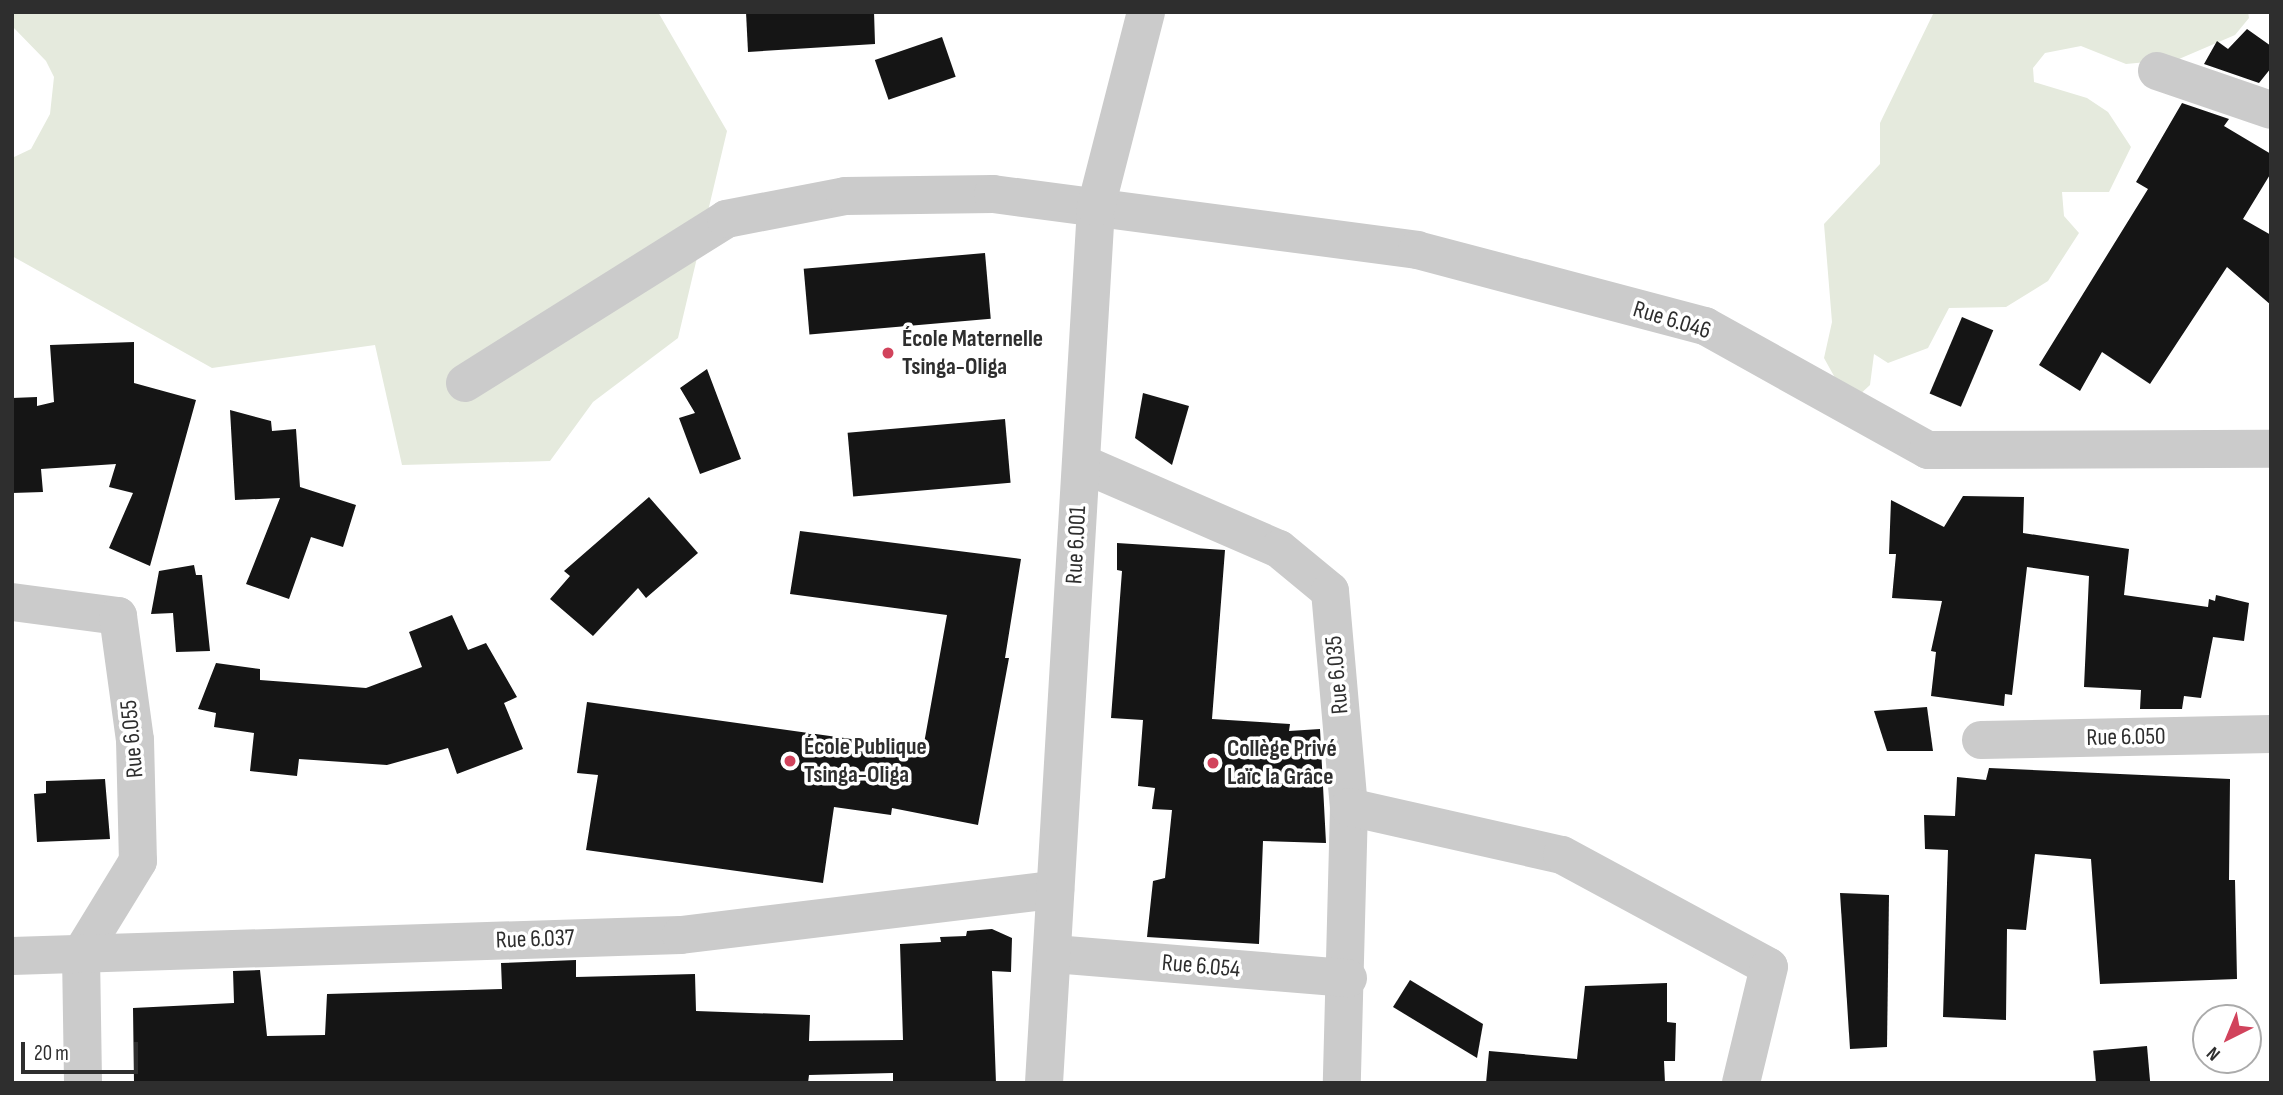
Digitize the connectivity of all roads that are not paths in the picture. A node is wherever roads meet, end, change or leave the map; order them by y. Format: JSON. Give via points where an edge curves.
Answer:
{"nodes":[{"id":1,"x":1146,"y":12,"type":"edge"},
{"id":2,"x":2157,"y":71,"type":"dead end"},
{"id":3,"x":2271,"y":110,"type":"edge"},
{"id":4,"x":1096,"y":207,"type":"junction"},
{"id":5,"x":465,"y":383,"type":"dead end"},
{"id":6,"x":2271,"y":449,"type":"edge"},
{"id":7,"x":1081,"y":463,"type":"junction"},
{"id":8,"x":12,"y":602,"type":"edge"},
{"id":9,"x":2271,"y":734,"type":"edge"},
{"id":10,"x":1981,"y":740,"type":"dead end"},
{"id":11,"x":1349,"y":807,"type":"junction"},
{"id":12,"x":1055,"y":890,"type":"junction"},
{"id":13,"x":80,"y":954,"type":"junction"},
{"id":14,"x":1054,"y":954,"type":"junction"},
{"id":15,"x":12,"y":956,"type":"edge"},
{"id":16,"x":1348,"y":978,"type":"junction"},
{"id":17,"x":83,"y":1083,"type":"edge"},
{"id":18,"x":1044,"y":1083,"type":"edge"},
{"id":19,"x":1342,"y":1083,"type":"edge"},
{"id":20,"x":1741,"y":1083,"type":"edge"}],
"edges":[{"from":1,"to":4,"type":"street","name":"Rue 6.001"},
{"from":2,"to":3,"type":"street"},
{"from":4,"to":5,"type":"street","name":"Rue 6.046","via":[[993,194],[845,196],[726,219]]},
{"from":4,"to":6,"type":"street","name":"Rue 6.046","via":[[1417,250],[1705,326],[1928,450]]},
{"from":4,"to":7,"type":"street","name":"Rue 6.001"},
{"from":7,"to":11,"type":"street","name":"Rue 6.035","via":[[1279,549],[1330,591]]},
{"from":7,"to":12,"type":"street","name":"Rue 6.001"},
{"from":8,"to":13,"type":"street","name":"Rue 6.055","via":[[118,616],[135,740],[138,861]]},
{"from":9,"to":10,"type":"street","name":"Rue 6.050"},
{"from":11,"to":16,"type":"street","name":"Rue 6.035"},
{"from":11,"to":20,"type":"street","via":[[1562,855],[1769,967]]},
{"from":12,"to":13,"type":"street","name":"Rue 6.037","via":[[681,935]]},
{"from":12,"to":14,"type":"street","name":"Rue 6.001"},
{"from":13,"to":15,"type":"street","name":"Rue 6.037"},
{"from":13,"to":17,"type":"street"},
{"from":14,"to":16,"type":"street","name":"Rue 6.054"},
{"from":14,"to":18,"type":"street","name":"Rue 6.001"},
{"from":16,"to":19,"type":"street","name":"Rue 6.035"}]}
